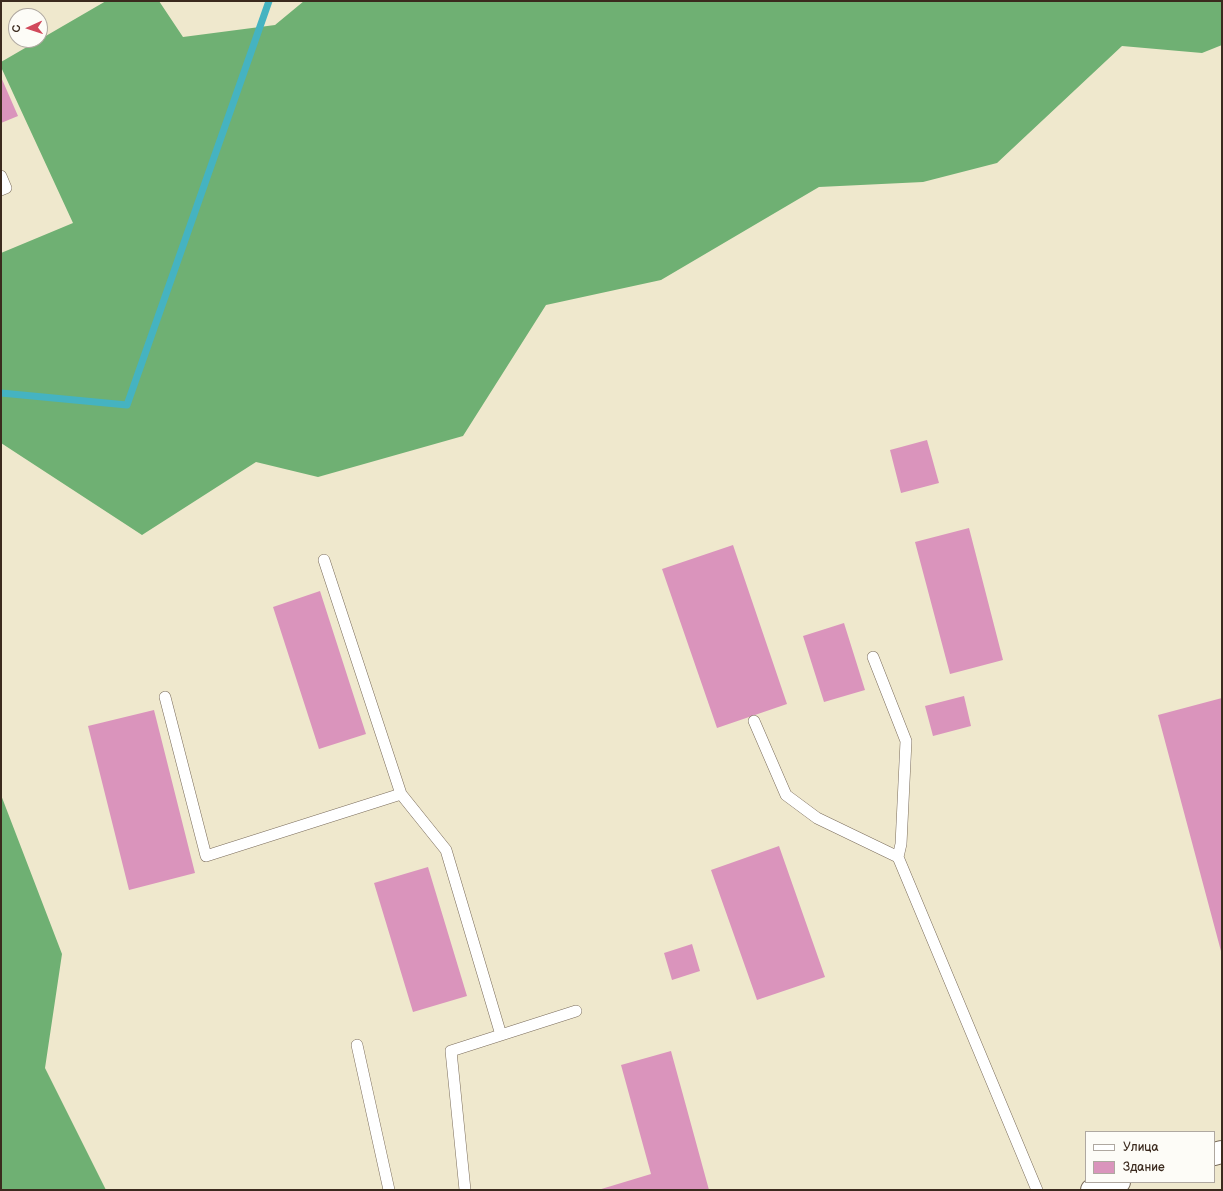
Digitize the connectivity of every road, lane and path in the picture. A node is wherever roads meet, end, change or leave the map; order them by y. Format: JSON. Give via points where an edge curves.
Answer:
{"nodes":[{"id":1,"x":1,"y":176,"type":"edge"},
{"id":2,"x":1,"y":190,"type":"edge"},
{"id":3,"x":324,"y":560,"type":"dead end"},
{"id":4,"x":873,"y":657,"type":"dead end"},
{"id":5,"x":164,"y":697,"type":"dead end"},
{"id":6,"x":754,"y":721,"type":"dead end"},
{"id":7,"x":401,"y":794,"type":"junction"},
{"id":8,"x":898,"y":857,"type":"junction"},
{"id":9,"x":576,"y":1011,"type":"dead end"},
{"id":10,"x":501,"y":1035,"type":"junction"},
{"id":11,"x":357,"y":1045,"type":"dead end"},
{"id":12,"x":1116,"y":1183,"type":"edge"},
{"id":13,"x":389,"y":1190,"type":"edge"},
{"id":14,"x":465,"y":1190,"type":"edge"},
{"id":15,"x":1037,"y":1190,"type":"edge"},
{"id":16,"x":1092,"y":1190,"type":"edge"}],
"edges":[{"from":1,"to":2,"type":"lane","via":[[6,188]]},
{"from":3,"to":7,"type":"lane"},
{"from":4,"to":8,"type":"lane","via":[[906,741],[901,844]]},
{"from":5,"to":7,"type":"lane","via":[[206,856]]},
{"from":6,"to":8,"type":"lane","via":[[786,795],[817,818]]},
{"from":7,"to":10,"type":"lane","via":[[446,850]]},
{"from":8,"to":15,"type":"lane"},
{"from":9,"to":10,"type":"lane"},
{"from":10,"to":14,"type":"lane","via":[[451,1051]]},
{"from":11,"to":13,"type":"lane"},
{"from":12,"to":16,"type":"street"}]}
